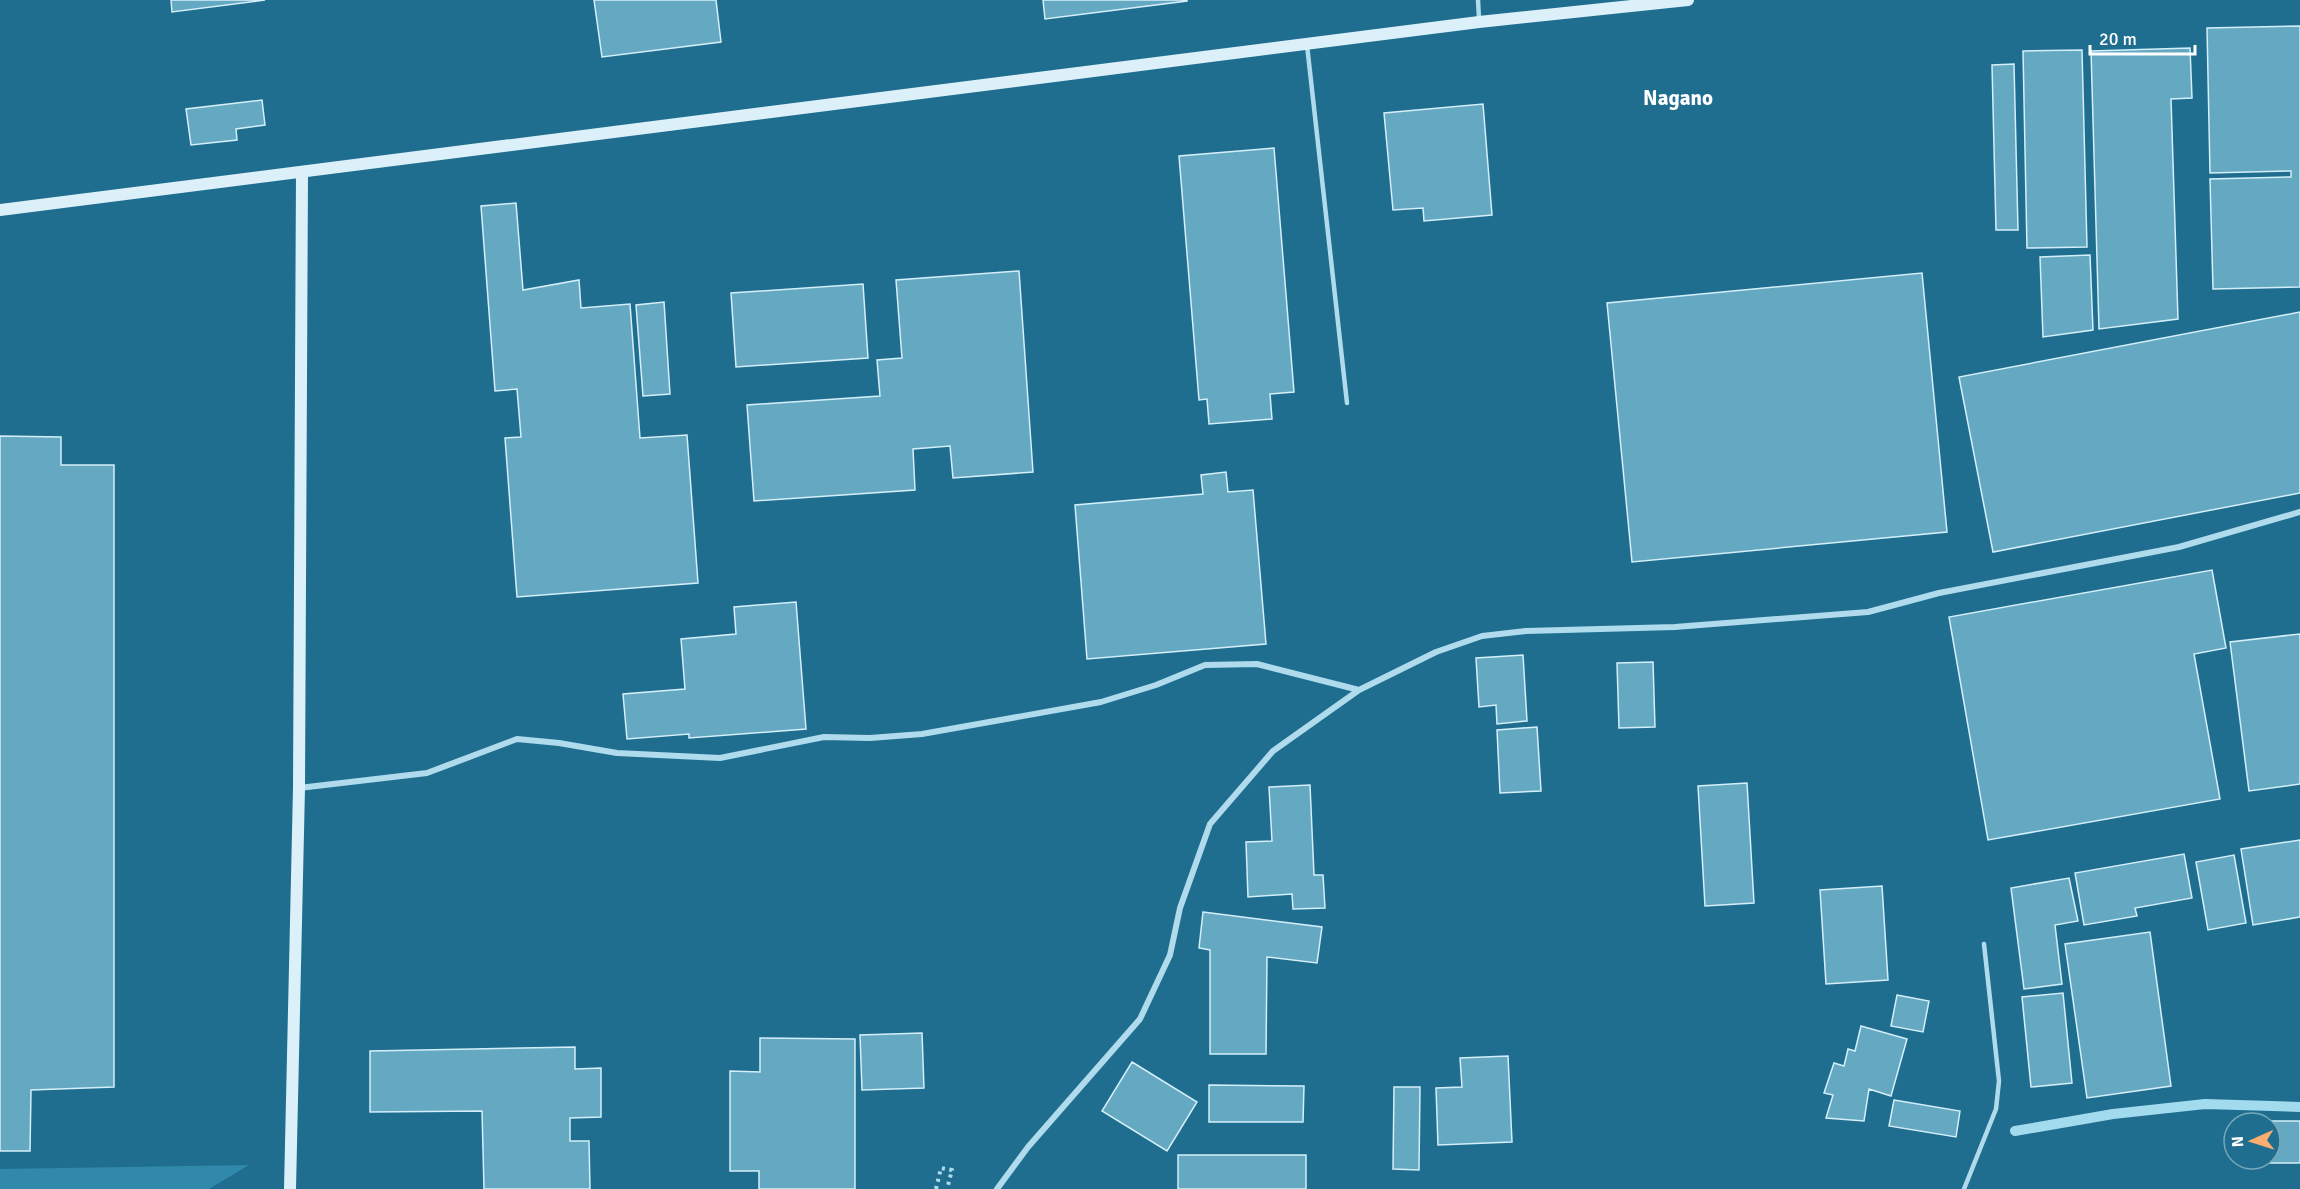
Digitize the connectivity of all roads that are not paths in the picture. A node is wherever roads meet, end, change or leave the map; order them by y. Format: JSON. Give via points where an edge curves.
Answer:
{"nodes":[{"id":1,"x":1478,"y":0,"type":"edge"},
{"id":2,"x":1688,"y":0,"type":"edge"},
{"id":3,"x":1479,"y":22,"type":"junction"},
{"id":4,"x":1307,"y":44,"type":"junction"},
{"id":5,"x":302,"y":172,"type":"junction"},
{"id":6,"x":0,"y":210,"type":"edge"},
{"id":7,"x":1347,"y":403,"type":"dead end"},
{"id":8,"x":2300,"y":512,"type":"edge"},
{"id":9,"x":1359,"y":690,"type":"junction"},
{"id":10,"x":299,"y":788,"type":"junction"},
{"id":11,"x":1984,"y":944,"type":"dead end"},
{"id":12,"x":290,"y":1189,"type":"edge"},
{"id":13,"x":997,"y":1189,"type":"edge"},
{"id":14,"x":1964,"y":1189,"type":"edge"}],
"edges":[{"from":1,"to":3,"type":"lane"},
{"from":2,"to":3,"type":"street"},
{"from":3,"to":4,"type":"street"},
{"from":4,"to":5,"type":"street"},
{"from":4,"to":7,"type":"lane"},
{"from":5,"to":6,"type":"street"},
{"from":5,"to":10,"type":"street"},
{"from":8,"to":9,"type":"street","via":[[2179,546],[1940,593],[1868,612],[1482,636],[1436,652]]},
{"from":9,"to":10,"type":"street","via":[[1257,664],[1205,665],[1101,702],[922,734],[824,737],[720,758],[617,753],[517,740],[427,773]]},
{"from":9,"to":13,"type":"street","via":[[1273,750],[1210,824],[1180,908],[1170,955],[1140,1019],[1028,1147]]},
{"from":10,"to":12,"type":"street"},
{"from":11,"to":14,"type":"lane","via":[[1999,1081],[1996,1109]]}]}
